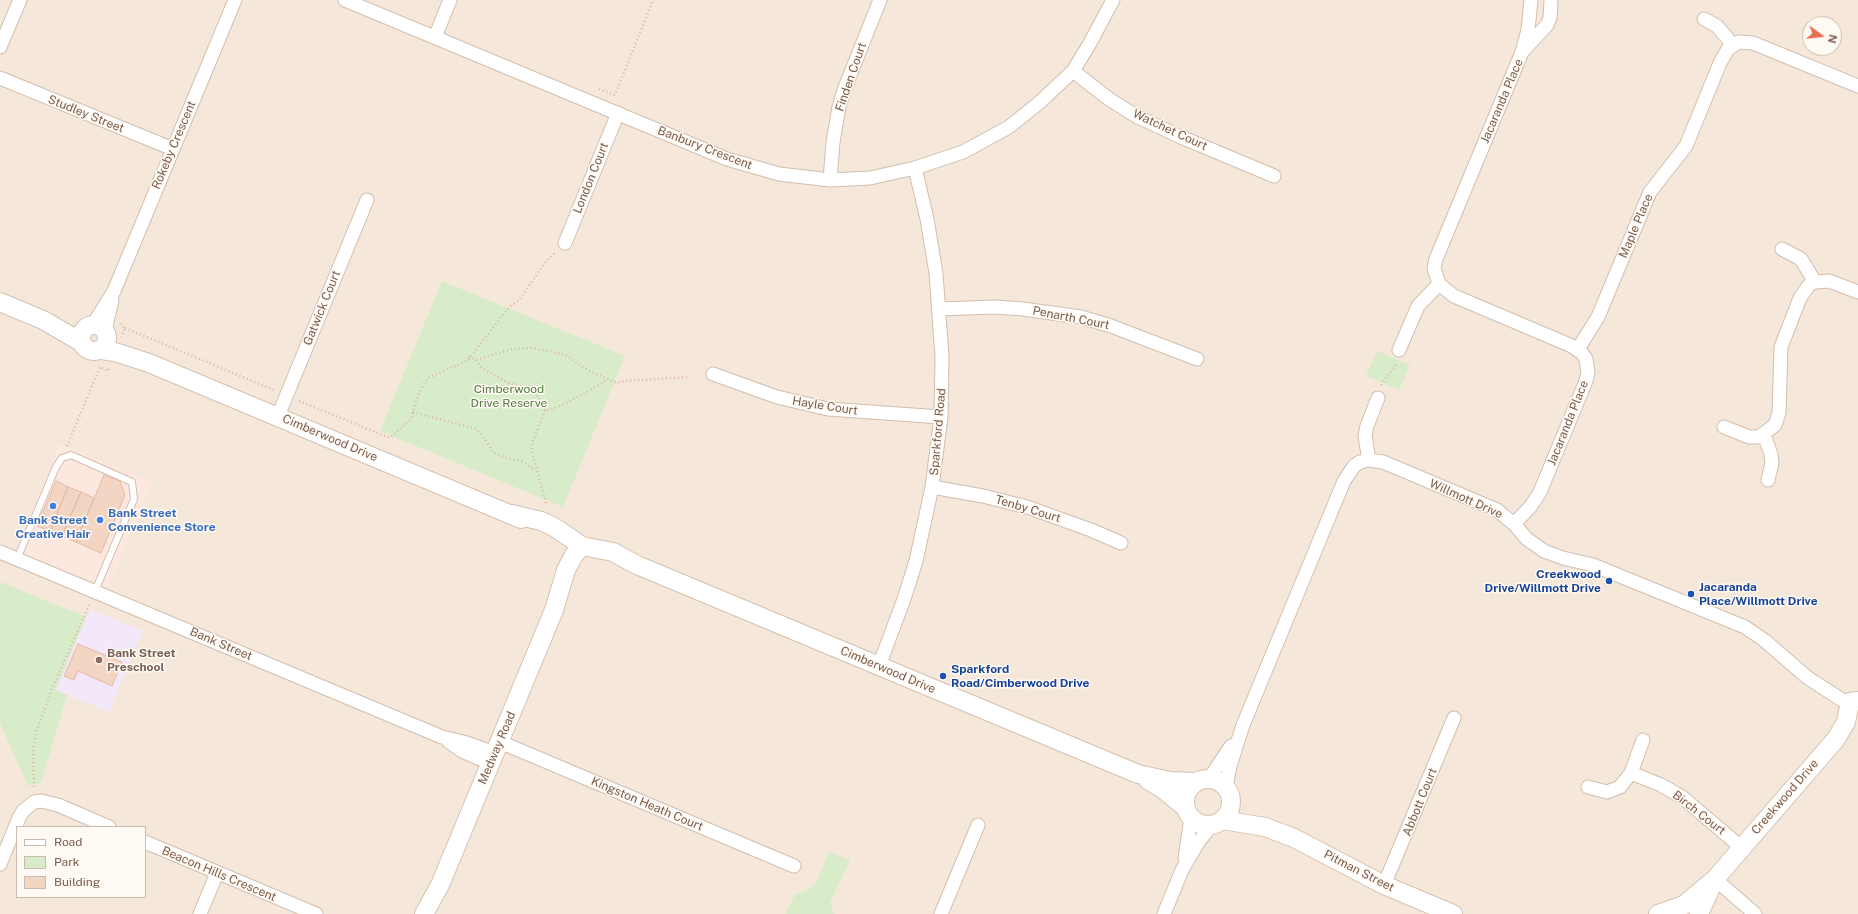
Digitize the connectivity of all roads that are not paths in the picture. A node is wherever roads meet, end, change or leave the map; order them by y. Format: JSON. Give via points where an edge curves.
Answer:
{"nodes":[{"id":1,"x":20,"y":0,"type":"edge"},
{"id":2,"x":235,"y":0,"type":"edge"},
{"id":3,"x":345,"y":0,"type":"edge"},
{"id":4,"x":450,"y":0,"type":"edge"},
{"id":5,"x":880,"y":0,"type":"edge"},
{"id":6,"x":1114,"y":0,"type":"edge"},
{"id":7,"x":1531,"y":0,"type":"edge"},
{"id":8,"x":1551,"y":0,"type":"edge"},
{"id":9,"x":1704,"y":19,"type":"dead end"},
{"id":10,"x":435,"y":37,"type":"junction"},
{"id":11,"x":1733,"y":45,"type":"junction"},
{"id":12,"x":0,"y":48,"type":"edge"},
{"id":13,"x":1522,"y":52,"type":"junction"},
{"id":14,"x":1073,"y":71,"type":"junction"},
{"id":15,"x":0,"y":78,"type":"edge"},
{"id":16,"x":1858,"y":86,"type":"edge"},
{"id":17,"x":618,"y":113,"type":"junction"},
{"id":18,"x":173,"y":149,"type":"junction"},
{"id":19,"x":915,"y":168,"type":"junction"},
{"id":20,"x":1274,"y":176,"type":"dead end"},
{"id":21,"x":830,"y":180,"type":"junction"},
{"id":22,"x":367,"y":200,"type":"dead end"},
{"id":23,"x":565,"y":243,"type":"road end"},
{"id":24,"x":1782,"y":249,"type":"dead end"},
{"id":25,"x":1815,"y":282,"type":"junction"},
{"id":26,"x":1439,"y":284,"type":"junction"},
{"id":27,"x":1858,"y":292,"type":"edge"},
{"id":28,"x":0,"y":302,"type":"edge"},
{"id":29,"x":940,"y":308,"type":"junction"},
{"id":30,"x":105,"y":335,"type":"junction"},
{"id":31,"x":1578,"y":349,"type":"junction"},
{"id":32,"x":1399,"y":350,"type":"road end"},
{"id":33,"x":1197,"y":359,"type":"dead end"},
{"id":34,"x":713,"y":374,"type":"dead end"},
{"id":35,"x":1378,"y":398,"type":"road end"},
{"id":36,"x":278,"y":416,"type":"junction"},
{"id":37,"x":941,"y":417,"type":"junction"},
{"id":38,"x":1724,"y":427,"type":"dead end"},
{"id":39,"x":1764,"y":435,"type":"junction"},
{"id":40,"x":1369,"y":460,"type":"junction"},
{"id":41,"x":1768,"y":480,"type":"dead end"},
{"id":42,"x":932,"y":487,"type":"junction"},
{"id":43,"x":1514,"y":524,"type":"junction"},
{"id":44,"x":1121,"y":543,"type":"dead end"},
{"id":45,"x":0,"y":552,"type":"edge"},
{"id":46,"x":579,"y":553,"type":"junction"},
{"id":47,"x":17,"y":559,"type":"junction"},
{"id":48,"x":95,"y":591,"type":"junction"},
{"id":49,"x":879,"y":666,"type":"junction"},
{"id":50,"x":1854,"y":707,"type":"edge"},
{"id":51,"x":1454,"y":718,"type":"dead end"},
{"id":52,"x":1243,"y":725,"type":"junction"},
{"id":53,"x":1643,"y":740,"type":"dead end"},
{"id":54,"x":495,"y":753,"type":"junction"},
{"id":55,"x":1631,"y":773,"type":"junction"},
{"id":56,"x":1138,"y":774,"type":"junction"},
{"id":57,"x":1202,"y":781,"type":"junction"},
{"id":58,"x":1588,"y":787,"type":"dead end"},
{"id":59,"x":1228,"y":794,"type":"junction"},
{"id":60,"x":1189,"y":813,"type":"junction"},
{"id":61,"x":1218,"y":822,"type":"junction"},
{"id":62,"x":978,"y":825,"type":"dead end"},
{"id":63,"x":107,"y":826,"type":"edge"},
{"id":64,"x":1265,"y":827,"type":"junction"},
{"id":65,"x":146,"y":842,"type":"edge"},
{"id":66,"x":1742,"y":848,"type":"junction"},
{"id":67,"x":0,"y":864,"type":"edge"},
{"id":68,"x":794,"y":866,"type":"dead end"},
{"id":69,"x":1182,"y":870,"type":"junction"},
{"id":70,"x":217,"y":873,"type":"junction"},
{"id":71,"x":1715,"y":879,"type":"junction"},
{"id":72,"x":440,"y":885,"type":"junction"},
{"id":73,"x":1384,"y":885,"type":"junction"},
{"id":74,"x":200,"y":914,"type":"edge"},
{"id":75,"x":316,"y":914,"type":"edge"},
{"id":76,"x":424,"y":914,"type":"edge"},
{"id":77,"x":434,"y":914,"type":"edge"},
{"id":78,"x":941,"y":914,"type":"edge"},
{"id":79,"x":1164,"y":914,"type":"edge"},
{"id":80,"x":1453,"y":914,"type":"edge"},
{"id":81,"x":1658,"y":914,"type":"edge"},
{"id":82,"x":1699,"y":914,"type":"edge"},
{"id":83,"x":1755,"y":914,"type":"edge"}],
"edges":[{"from":1,"to":12,"type":"street"},
{"from":2,"to":18,"type":"street","name":"Rokeby Crescent"},
{"from":3,"to":10,"type":"street","name":"Banbury Crescent"},
{"from":4,"to":10,"type":"street"},
{"from":5,"to":21,"type":"street","name":"Finden Court","via":[[841,101],[833,142]]},
{"from":6,"to":14,"type":"street","name":"Banbury Crescent"},
{"from":7,"to":13,"type":"street","name":"Jacaranda Place","via":[[1528,30]]},
{"from":8,"to":13,"type":"street","name":"Jacaranda Place","via":[[1547,25]]},
{"from":9,"to":11,"type":"street","via":[[1717,26]]},
{"from":10,"to":17,"type":"street","name":"Banbury Crescent"},
{"from":11,"to":16,"type":"street","via":[[1746,42],[1761,45]]},
{"from":11,"to":31,"type":"street","name":"Maple Place","via":[[1724,54],[1682,153],[1648,196],[1598,317]]},
{"from":13,"to":26,"type":"street","name":"Jacaranda Place","via":[[1436,259],[1434,268]]},
{"from":14,"to":19,"type":"street","name":"Banbury Crescent","via":[[1040,102],[1004,130],[963,152]]},
{"from":14,"to":20,"type":"street","name":"Watchet Court","via":[[1136,116]]},
{"from":15,"to":18,"type":"street","name":"Studley Street"},
{"from":17,"to":21,"type":"street","name":"Banbury Crescent","via":[[755,168]]},
{"from":17,"to":23,"type":"street","name":"London Court"},
{"from":18,"to":30,"type":"street","name":"Rokeby Crescent","via":[[114,291]]},
{"from":19,"to":21,"type":"street","name":"Banbury Crescent","via":[[870,178]]},
{"from":19,"to":29,"type":"street","name":"Sparkford Road","via":[[927,218]]},
{"from":22,"to":36,"type":"street","name":"Gatwick Court"},
{"from":24,"to":25,"type":"street","via":[[1801,259]]},
{"from":25,"to":27,"type":"street","via":[[1836,283]]},
{"from":25,"to":39,"type":"street","via":[[1809,285],[1800,298],[1784,338],[1780,356],[1779,413],[1775,425]]},
{"from":26,"to":31,"type":"street","via":[[1454,296]]},
{"from":26,"to":32,"type":"street","via":[[1418,306]]},
{"from":28,"to":30,"type":"street","name":"Cimberwood Drive","via":[[44,320]]},
{"from":29,"to":33,"type":"street","name":"Penarth Court","via":[[995,307],[1074,316],[1111,326]]},
{"from":29,"to":37,"type":"street","name":"Sparkford Road"},
{"from":30,"to":36,"type":"street","name":"Cimberwood Drive","via":[[149,363]]},
{"from":31,"to":43,"type":"street","name":"Jacaranda Place","via":[[1588,365],[1586,381],[1540,492]]},
{"from":34,"to":37,"type":"street","name":"Hayle Court","via":[[777,397],[828,409]]},
{"from":35,"to":40,"type":"street","via":[[1366,431]]},
{"from":36,"to":46,"type":"street","name":"Cimberwood Drive","via":[[512,514],[554,526]]},
{"from":37,"to":42,"type":"street","name":"Sparkford Road"},
{"from":38,"to":39,"type":"street","via":[[1749,437]]},
{"from":39,"to":41,"type":"street","via":[[1772,463]]},
{"from":40,"to":43,"type":"street","name":"Willmott Drive","via":[[1383,462],[1497,510]]},
{"from":40,"to":52,"type":"street","via":[[1354,466],[1344,481]]},
{"from":42,"to":44,"type":"street","name":"Tenby Court","via":[[983,496],[1028,508]]},
{"from":42,"to":49,"type":"street","name":"Sparkford Road","via":[[916,561]]},
{"from":43,"to":50,"type":"street","name":"Willmott Drive","via":[[1527,539],[1544,551],[1594,565],[1745,628],[1764,640],[1808,678],[1833,705]]},
{"from":45,"to":47,"type":"street","name":"Bank Street"},
{"from":46,"to":49,"type":"street","name":"Cimberwood Drive","via":[[613,552],[637,566]]},
{"from":46,"to":54,"type":"street","name":"Medway Road","via":[[566,570],[554,610]]},
{"from":47,"to":48,"type":"street","name":"Bank Street"},
{"from":47,"to":48,"type":"lane","via":[[56,467],[62,458],[71,455],[132,482],[134,499]]},
{"from":48,"to":54,"type":"street","name":"Bank Street","via":[[442,737]]},
{"from":49,"to":56,"type":"street","name":"Cimberwood Drive"},
{"from":50,"to":66,"type":"street","name":"Creekwood Drive","via":[[1836,738]]},
{"from":51,"to":73,"type":"street","name":"Abbott Court"},
{"from":52,"to":57,"type":"street","via":[[1220,764]]},
{"from":52,"to":59,"type":"street","via":[[1230,766]]},
{"from":53,"to":55,"type":"street"},
{"from":54,"to":68,"type":"street","name":"Kingston Heath Court"},
{"from":54,"to":72,"type":"street","name":"Medway Road"},
{"from":55,"to":58,"type":"street","via":[[1623,784],[1613,791],[1600,791]]},
{"from":55,"to":66,"type":"street","name":"Birch Court","via":[[1682,796]]},
{"from":56,"to":57,"type":"street","name":"Cimberwood Drive","via":[[1170,781]]},
{"from":56,"to":60,"type":"street","name":"Cimberwood Drive","via":[[1164,790]]},
{"from":57,"to":59,"type":"street","via":[[1216,780]]},
{"from":57,"to":60,"type":"street","via":[[1186,794]]},
{"from":59,"to":61,"type":"street","via":[[1230,807]]},
{"from":59,"to":64,"type":"street","name":"Pitman Street"},
{"from":60,"to":61,"type":"street","via":[[1205,825]]},
{"from":60,"to":69,"type":"street"},
{"from":61,"to":64,"type":"street","name":"Pitman Street"},
{"from":61,"to":69,"type":"street","via":[[1199,841]]},
{"from":62,"to":78,"type":"street"},
{"from":63,"to":67,"type":"street","via":[[58,805],[34,802],[19,818]]},
{"from":64,"to":73,"type":"street","name":"Pitman Street","via":[[1310,846]]},
{"from":65,"to":70,"type":"street","name":"Beacon Hills Crescent"},
{"from":66,"to":71,"type":"street","name":"Creekwood Drive"},
{"from":69,"to":79,"type":"street"},
{"from":70,"to":74,"type":"street"},
{"from":70,"to":75,"type":"street","name":"Beacon Hills Crescent"},
{"from":71,"to":81,"type":"street","name":"Creekwood Drive","via":[[1684,905]]},
{"from":71,"to":82,"type":"street","name":"Creekwood Drive"},
{"from":71,"to":83,"type":"street"},
{"from":72,"to":76,"type":"street","name":"Medway Road"},
{"from":72,"to":77,"type":"street","name":"Medway Road"},
{"from":73,"to":80,"type":"street","name":"Pitman Street"}]}
